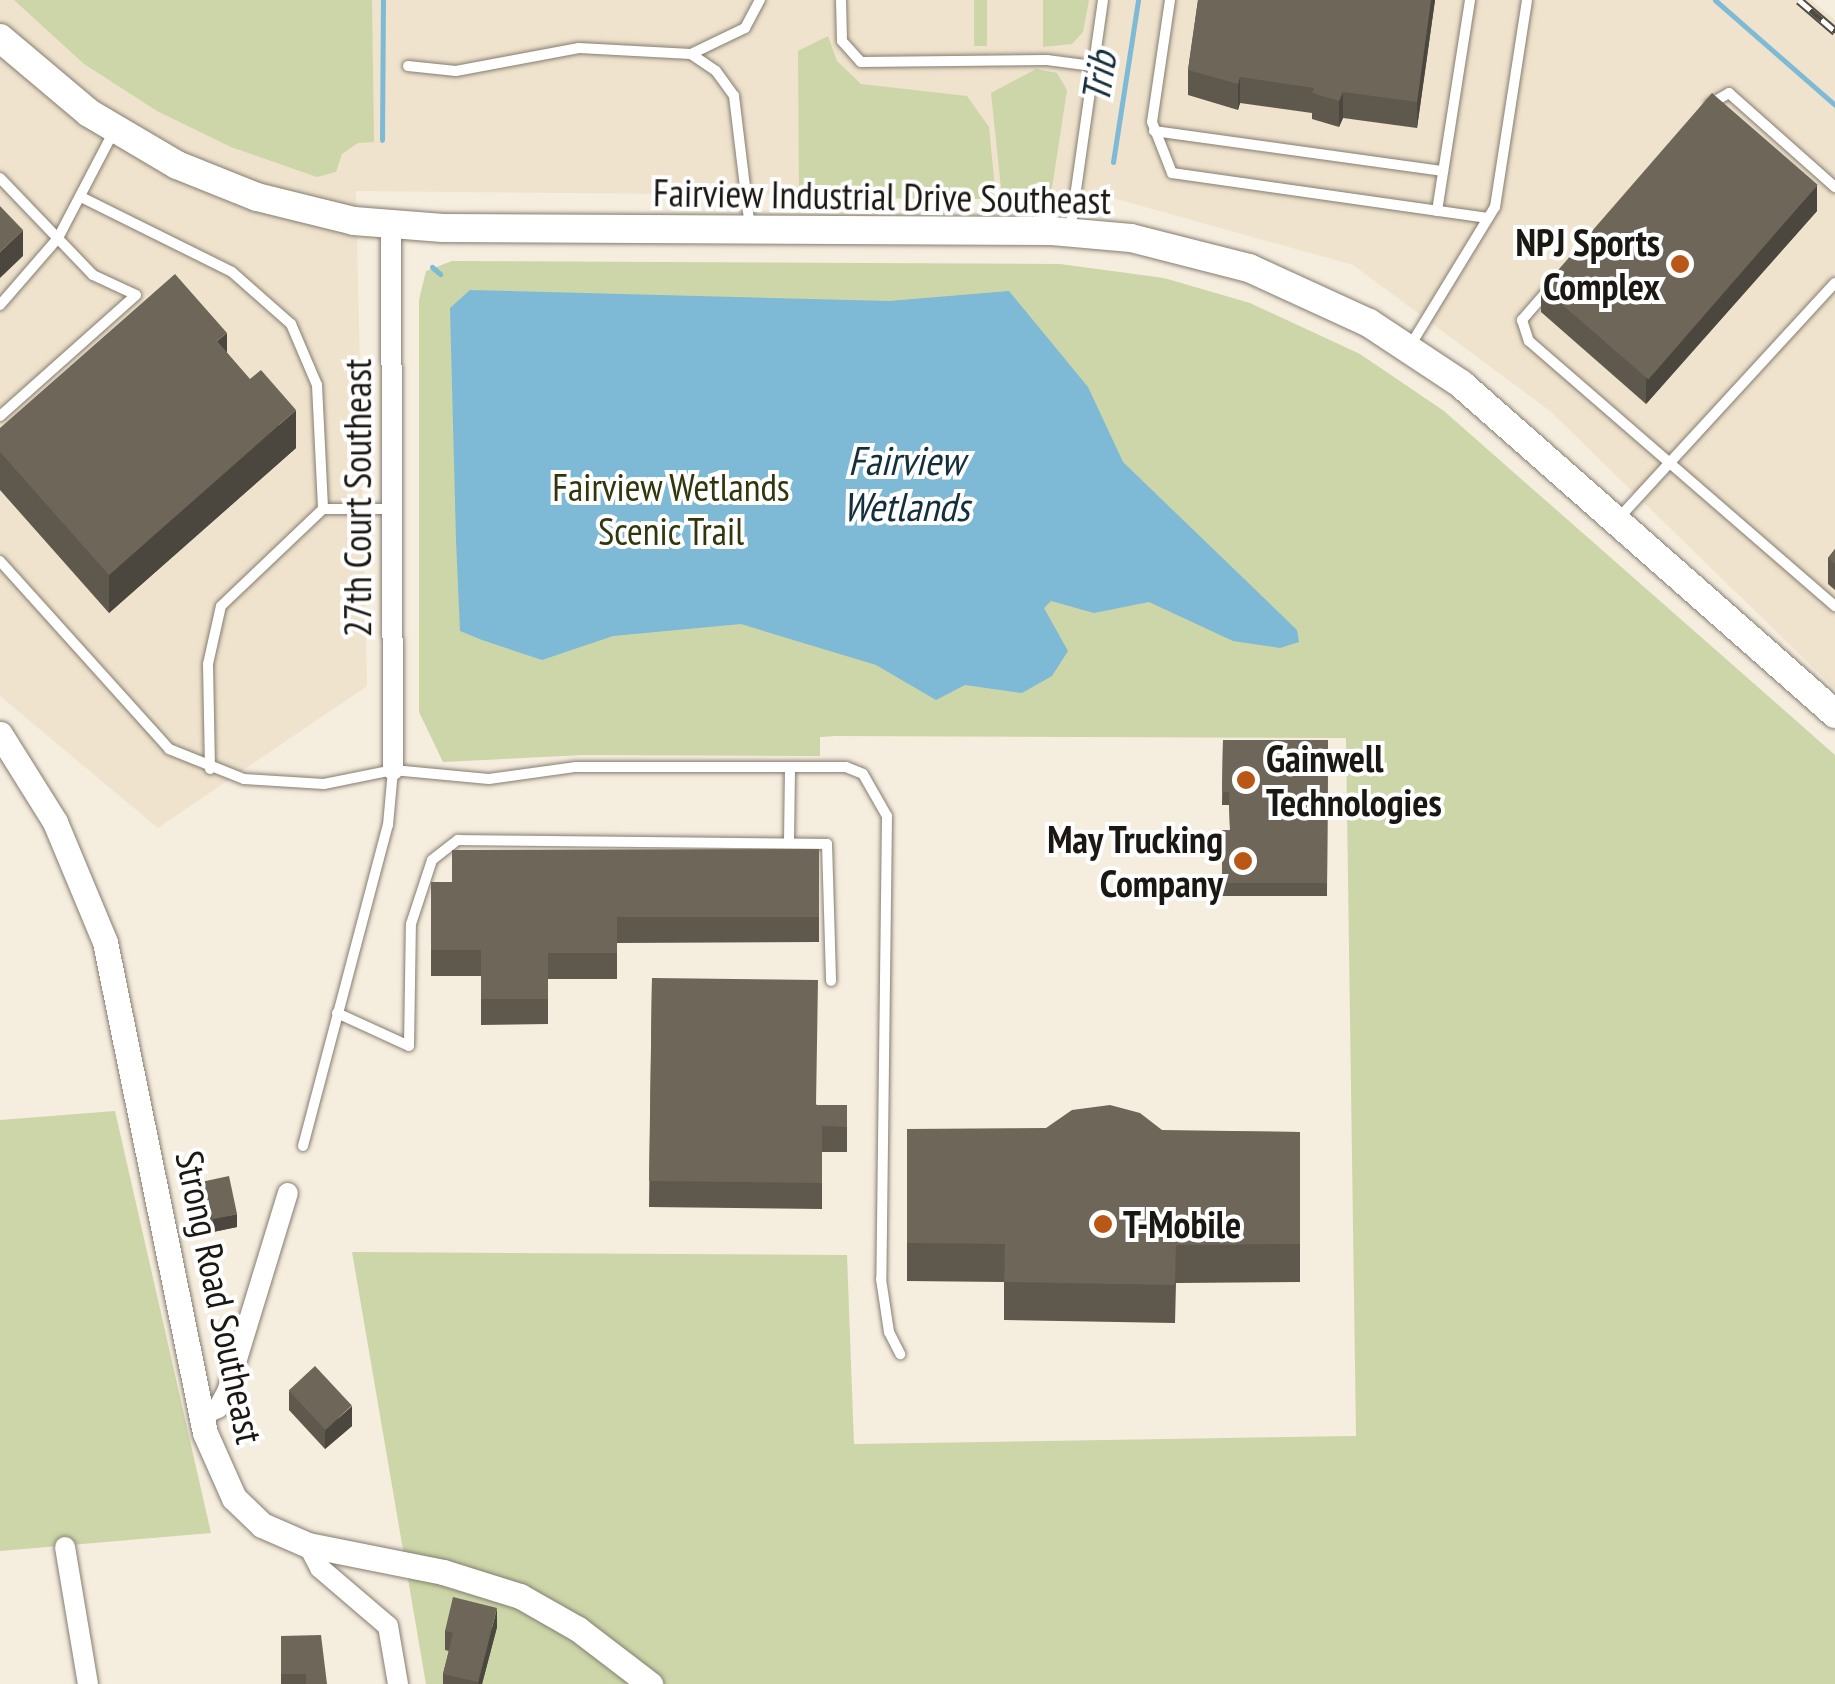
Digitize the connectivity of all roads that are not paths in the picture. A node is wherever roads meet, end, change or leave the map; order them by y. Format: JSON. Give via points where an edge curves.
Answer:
{"nodes":[{"id":1,"x":760,"y":0,"type":"edge"},
{"id":2,"x":841,"y":0,"type":"edge"},
{"id":3,"x":1103,"y":0,"type":"edge"},
{"id":4,"x":1170,"y":0,"type":"edge"},
{"id":5,"x":1470,"y":0,"type":"edge"},
{"id":6,"x":1527,"y":0,"type":"edge"},
{"id":7,"x":0,"y":38,"type":"edge"},
{"id":8,"x":690,"y":54,"type":"junction"},
{"id":9,"x":408,"y":66,"type":"dead end"},
{"id":10,"x":1093,"y":66,"type":"junction"},
{"id":11,"x":1700,"y":109,"type":"edge"},
{"id":12,"x":115,"y":130,"type":"junction"},
{"id":13,"x":1154,"y":131,"type":"junction"},
{"id":14,"x":1443,"y":171,"type":"junction"},
{"id":15,"x":0,"y":178,"type":"edge"},
{"id":16,"x":1835,"y":187,"type":"edge"},
{"id":17,"x":83,"y":198,"type":"junction"},
{"id":18,"x":1437,"y":211,"type":"junction"},
{"id":19,"x":1488,"y":218,"type":"junction"},
{"id":20,"x":391,"y":225,"type":"junction"},
{"id":21,"x":750,"y":229,"type":"junction"},
{"id":22,"x":1070,"y":232,"type":"junction"},
{"id":23,"x":58,"y":238,"type":"junction"},
{"id":24,"x":1560,"y":275,"type":"edge"},
{"id":25,"x":1835,"y":284,"type":"edge"},
{"id":26,"x":0,"y":305,"type":"edge"},
{"id":27,"x":1409,"y":347,"type":"junction"},
{"id":28,"x":0,"y":416,"type":"edge"},
{"id":29,"x":1669,"y":464,"type":"junction"},
{"id":30,"x":323,"y":509,"type":"junction"},
{"id":31,"x":392,"y":509,"type":"junction"},
{"id":32,"x":1616,"y":521,"type":"junction"},
{"id":33,"x":0,"y":561,"type":"edge"},
{"id":34,"x":1835,"y":606,"type":"edge"},
{"id":35,"x":1835,"y":714,"type":"edge"},
{"id":36,"x":0,"y":734,"type":"edge"},
{"id":37,"x":790,"y":767,"type":"junction"},
{"id":38,"x":210,"y":768,"type":"junction"},
{"id":39,"x":393,"y":770,"type":"junction"},
{"id":40,"x":790,"y":840,"type":"junction"},
{"id":41,"x":830,"y":981,"type":"dead end"},
{"id":42,"x":337,"y":1013,"type":"junction"},
{"id":43,"x":302,"y":1146,"type":"dead end"},
{"id":44,"x":288,"y":1193,"type":"dead end"},
{"id":45,"x":900,"y":1354,"type":"dead end"},
{"id":46,"x":202,"y":1414,"type":"junction"},
{"id":47,"x":308,"y":1546,"type":"junction"},
{"id":48,"x":65,"y":1547,"type":"dead end"},
{"id":49,"x":88,"y":1684,"type":"edge"},
{"id":50,"x":398,"y":1684,"type":"edge"},
{"id":51,"x":650,"y":1684,"type":"edge"}],
"edges":[{"from":1,"to":8,"type":"lane","via":[[752,22]]},
{"from":2,"to":10,"type":"lane","via":[[842,41],[861,62],[1046,60]]},
{"from":3,"to":10,"type":"lane"},
{"from":4,"to":13,"type":"lane"},
{"from":5,"to":14,"type":"lane"},
{"from":6,"to":19,"type":"lane"},
{"from":7,"to":12,"type":"main road","name":"Fairview Industrial Drive Southeast"},
{"from":8,"to":9,"type":"lane","via":[[578,48],[456,71]]},
{"from":8,"to":21,"type":"lane","via":[[734,96]]},
{"from":10,"to":22,"type":"lane"},
{"from":11,"to":16,"type":"lane","via":[[1729,93]]},
{"from":12,"to":17,"type":"lane"},
{"from":12,"to":20,"type":"main road","name":"Fairview Industrial Drive Southeast","via":[[257,197]]},
{"from":13,"to":14,"type":"lane"},
{"from":13,"to":18,"type":"lane","via":[[1172,173]]},
{"from":14,"to":18,"type":"lane"},
{"from":15,"to":23,"type":"lane"},
{"from":17,"to":23,"type":"lane"},
{"from":17,"to":30,"type":"lane","via":[[232,272],[291,324],[317,385]]},
{"from":18,"to":19,"type":"lane"},
{"from":19,"to":27,"type":"lane"},
{"from":20,"to":21,"type":"main road","name":"Fairview Industrial Drive Southeast"},
{"from":20,"to":31,"type":"street","name":"27th Court Southeast"},
{"from":21,"to":22,"type":"main road","name":"Fairview Industrial Drive Southeast"},
{"from":22,"to":27,"type":"main road","name":"Fairview Industrial Drive Southeast","via":[[1131,238],[1249,268],[1325,299]]},
{"from":23,"to":26,"type":"lane"},
{"from":23,"to":28,"type":"lane","via":[[94,275],[136,295]]},
{"from":24,"to":29,"type":"lane","via":[[1522,320],[1529,341]]},
{"from":25,"to":29,"type":"lane"},
{"from":27,"to":32,"type":"main road","name":"Fairview Industrial Drive Southeast","via":[[1461,384]]},
{"from":29,"to":32,"type":"lane"},
{"from":29,"to":34,"type":"lane"},
{"from":30,"to":31,"type":"lane"},
{"from":30,"to":38,"type":"lane","via":[[221,606],[208,664]]},
{"from":31,"to":39,"type":"street","name":"27th Court Southeast"},
{"from":32,"to":35,"type":"main road","name":"Fairview Industrial Drive Southeast"},
{"from":33,"to":38,"type":"lane","via":[[169,749]]},
{"from":36,"to":46,"type":"street","name":"Strong Road Southeast","via":[[55,822],[105,942]]},
{"from":37,"to":39,"type":"lane","via":[[576,767],[490,779]]},
{"from":37,"to":40,"type":"lane"},
{"from":37,"to":45,"type":"lane","via":[[846,767],[863,774],[876,786],[887,816],[881,1279],[889,1332]]},
{"from":38,"to":39,"type":"lane","via":[[274,784],[346,782]]},
{"from":39,"to":42,"type":"lane","via":[[388,825]]},
{"from":40,"to":41,"type":"lane","via":[[827,844],[831,854]]},
{"from":40,"to":42,"type":"lane","via":[[458,840],[432,860],[411,924],[409,1046]]},
{"from":42,"to":43,"type":"lane"},
{"from":44,"to":46,"type":"street","via":[[227,1392],[218,1408]]},
{"from":46,"to":47,"type":"street","name":"Strong Road Southeast","via":[[234,1498],[262,1525]]},
{"from":47,"to":50,"type":"street","via":[[320,1568],[388,1626]]},
{"from":47,"to":51,"type":"street","name":"Strong Road Southeast","via":[[429,1568],[520,1596],[578,1629]]},
{"from":48,"to":49,"type":"street"}]}
